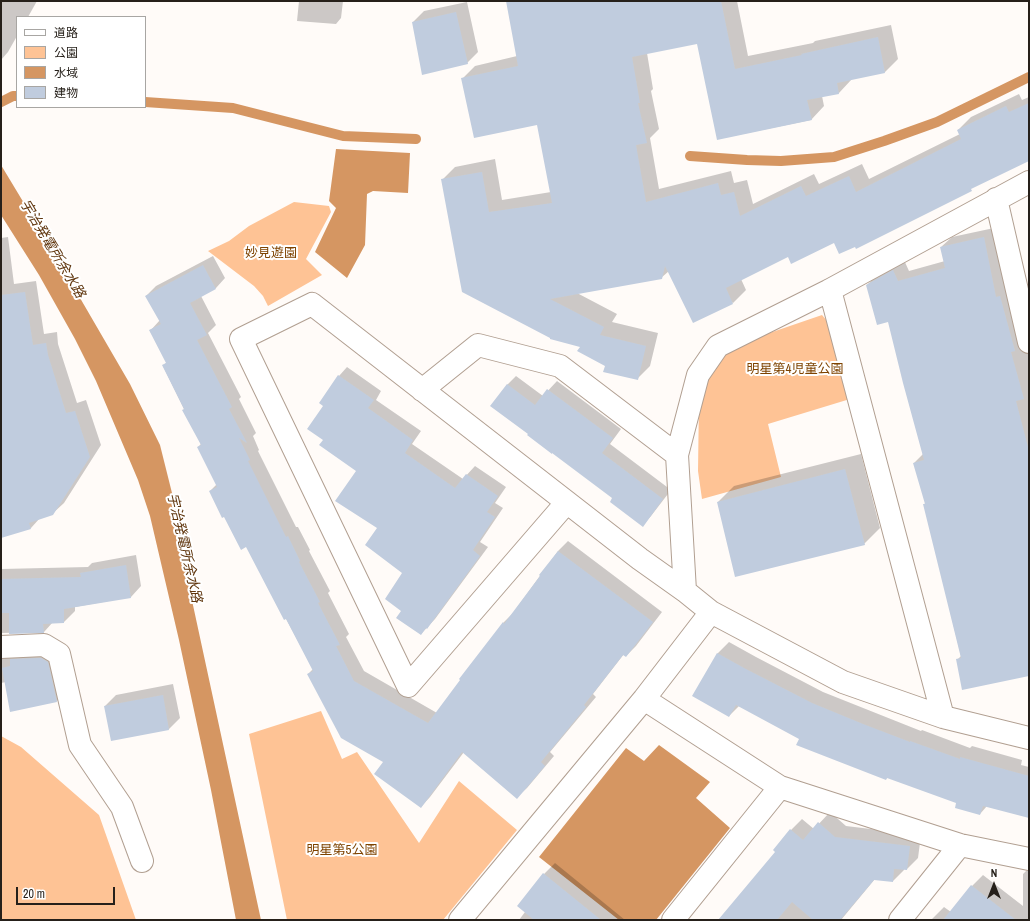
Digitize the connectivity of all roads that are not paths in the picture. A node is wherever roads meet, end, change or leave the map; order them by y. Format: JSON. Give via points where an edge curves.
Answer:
{"nodes":[{"id":1,"x":1029,"y":182,"type":"edge"},
{"id":2,"x":996,"y":199,"type":"junction"},
{"id":3,"x":830,"y":290,"type":"junction"},
{"id":4,"x":1029,"y":342,"type":"edge"},
{"id":5,"x":422,"y":390,"type":"junction"},
{"id":6,"x":677,"y":456,"type":"junction"},
{"id":7,"x":567,"y":502,"type":"junction"},
{"id":8,"x":686,"y":590,"type":"junction"},
{"id":9,"x":711,"y":612,"type":"junction"},
{"id":10,"x":1,"y":647,"type":"edge"},
{"id":11,"x":644,"y":699,"type":"junction"},
{"id":12,"x":943,"y":717,"type":"junction"},
{"id":13,"x":1029,"y":738,"type":"edge"},
{"id":14,"x":780,"y":787,"type":"junction"},
{"id":15,"x":960,"y":845,"type":"junction"},
{"id":16,"x":1029,"y":858,"type":"edge"},
{"id":17,"x":142,"y":860,"type":"dead end"},
{"id":18,"x":460,"y":920,"type":"edge"},
{"id":19,"x":673,"y":920,"type":"edge"},
{"id":20,"x":900,"y":920,"type":"edge"}],
"edges":[{"from":1,"to":2,"type":"street"},
{"from":2,"to":3,"type":"street"},
{"from":2,"to":4,"type":"street"},
{"from":3,"to":6,"type":"street","via":[[718,346],[698,375]]},
{"from":3,"to":12,"type":"street"},
{"from":5,"to":6,"type":"street","via":[[478,345],[560,366]]},
{"from":5,"to":7,"type":"street"},
{"from":5,"to":7,"type":"street","via":[[312,304],[240,339],[408,686]]},
{"from":6,"to":8,"type":"street"},
{"from":7,"to":8,"type":"street","via":[[640,559]]},
{"from":8,"to":9,"type":"street"},
{"from":9,"to":11,"type":"street"},
{"from":9,"to":12,"type":"street","via":[[843,682]]},
{"from":10,"to":17,"type":"street","via":[[44,645],[59,654],[80,745],[122,807]]},
{"from":11,"to":14,"type":"street"},
{"from":11,"to":18,"type":"street"},
{"from":12,"to":13,"type":"street"},
{"from":14,"to":15,"type":"street"},
{"from":14,"to":19,"type":"street"},
{"from":15,"to":16,"type":"street"},
{"from":15,"to":20,"type":"street"}]}
